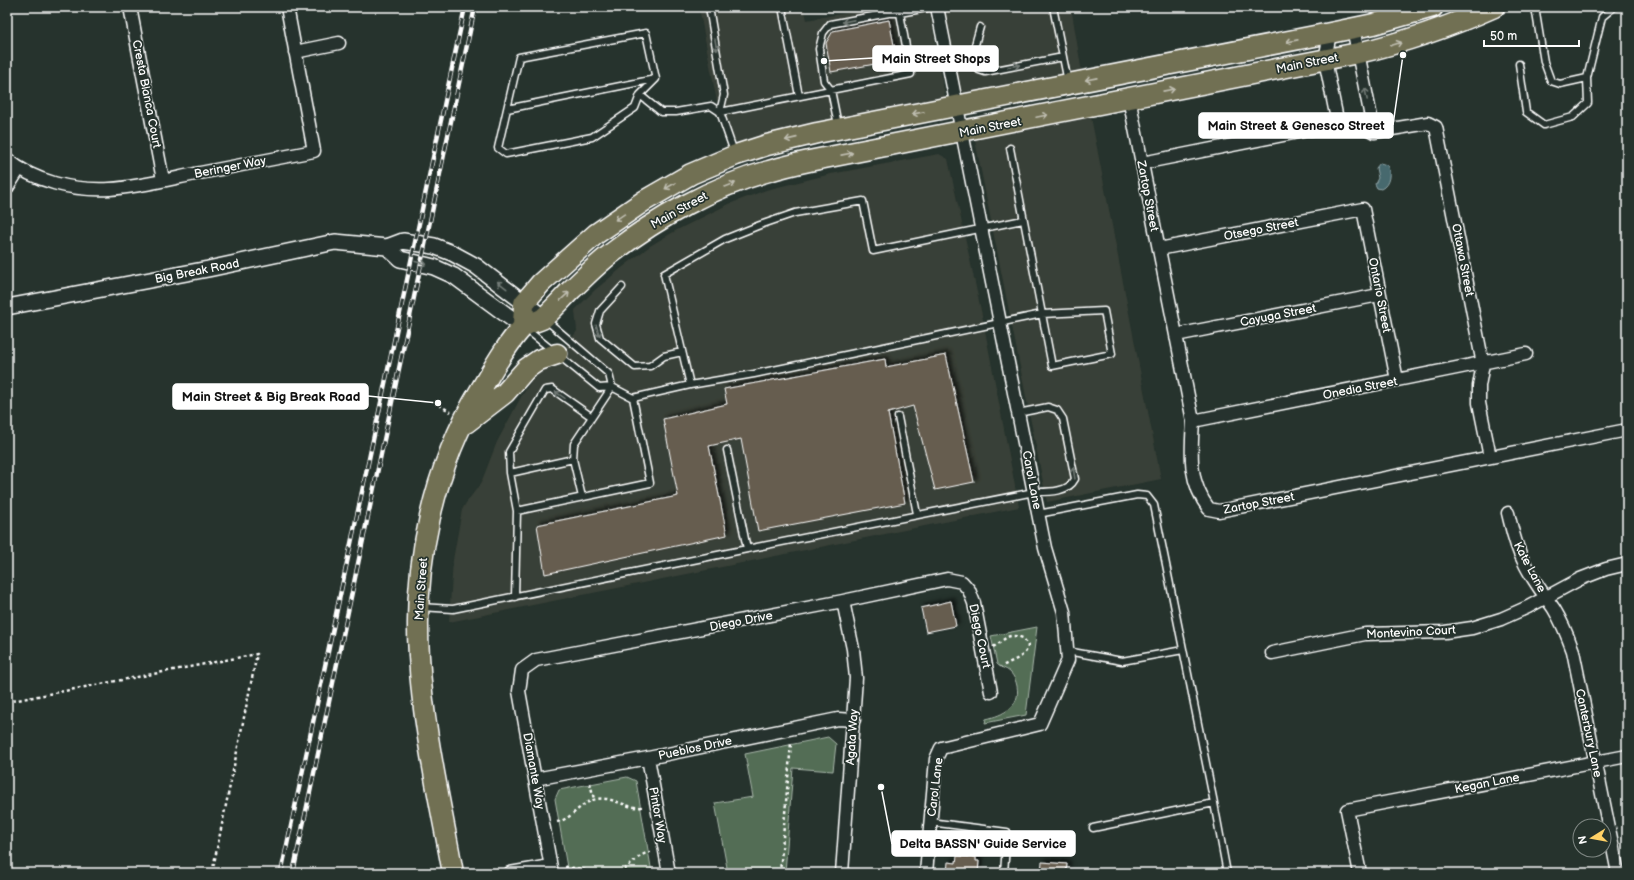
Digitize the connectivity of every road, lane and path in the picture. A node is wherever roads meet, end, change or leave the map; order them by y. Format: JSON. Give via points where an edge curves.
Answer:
{"nodes":[{"id":1,"x":130,"y":7,"type":"edge"},
{"id":2,"x":287,"y":7,"type":"edge"},
{"id":3,"x":709,"y":7,"type":"edge"},
{"id":4,"x":782,"y":7,"type":"edge"},
{"id":5,"x":932,"y":7,"type":"edge"},
{"id":6,"x":937,"y":7,"type":"edge"},
{"id":7,"x":1053,"y":7,"type":"edge"},
{"id":8,"x":1433,"y":7,"type":"edge"},
{"id":9,"x":1494,"y":7,"type":"edge"},
{"id":10,"x":1535,"y":7,"type":"edge"},
{"id":11,"x":1614,"y":7,"type":"edge"},
{"id":12,"x":900,"y":13,"type":"junction"},
{"id":13,"x":980,"y":27,"type":"dead end"},
{"id":14,"x":1353,"y":28,"type":"junction"},
{"id":15,"x":1330,"y":34,"type":"junction"},
{"id":16,"x":339,"y":43,"type":"dead end"},
{"id":17,"x":295,"y":52,"type":"junction"},
{"id":18,"x":1358,"y":53,"type":"junction"},
{"id":19,"x":1063,"y":57,"type":"junction"},
{"id":20,"x":1325,"y":60,"type":"junction"},
{"id":21,"x":1519,"y":64,"type":"dead end"},
{"id":22,"x":1587,"y":78,"type":"junction"},
{"id":23,"x":656,"y":79,"type":"junction"},
{"id":24,"x":1068,"y":84,"type":"junction"},
{"id":25,"x":831,"y":90,"type":"junction"},
{"id":26,"x":640,"y":95,"type":"junction"},
{"id":27,"x":799,"y":96,"type":"junction"},
{"id":28,"x":1129,"y":98,"type":"junction"},
{"id":29,"x":956,"y":105,"type":"junction"},
{"id":30,"x":507,"y":109,"type":"junction"},
{"id":31,"x":720,"y":112,"type":"junction"},
{"id":32,"x":1338,"y":124,"type":"junction"},
{"id":33,"x":838,"y":129,"type":"junction"},
{"id":34,"x":963,"y":132,"type":"junction"},
{"id":35,"x":1374,"y":132,"type":"junction"},
{"id":36,"x":1010,"y":148,"type":"dead end"},
{"id":37,"x":736,"y":155,"type":"junction"},
{"id":38,"x":7,"y":159,"type":"edge"},
{"id":39,"x":1142,"y":163,"type":"junction"},
{"id":40,"x":19,"y":169,"type":"junction"},
{"id":41,"x":163,"y":180,"type":"junction"},
{"id":42,"x":7,"y":188,"type":"edge"},
{"id":43,"x":1363,"y":209,"type":"joint"},
{"id":44,"x":1023,"y":220,"type":"junction"},
{"id":45,"x":981,"y":228,"type":"junction"},
{"id":46,"x":387,"y":247,"type":"junction"},
{"id":47,"x":1159,"y":249,"type":"junction"},
{"id":48,"x":622,"y":287,"type":"dead end"},
{"id":49,"x":1379,"y":295,"type":"junction"},
{"id":50,"x":524,"y":302,"type":"junction"},
{"id":51,"x":7,"y":307,"type":"edge"},
{"id":52,"x":1042,"y":314,"type":"junction"},
{"id":53,"x":544,"y":318,"type":"junction"},
{"id":54,"x":1001,"y":322,"type":"junction"},
{"id":55,"x":523,"y":326,"type":"junction"},
{"id":56,"x":1176,"y":335,"type":"junction"},
{"id":57,"x":682,"y":352,"type":"junction"},
{"id":58,"x":557,"y":354,"type":"junction"},
{"id":59,"x":1526,"y":354,"type":"dead end"},
{"id":60,"x":1483,"y":364,"type":"junction"},
{"id":61,"x":1397,"y":380,"type":"junction"},
{"id":62,"x":690,"y":385,"type":"junction"},
{"id":63,"x":612,"y":387,"type":"junction"},
{"id":64,"x":634,"y":398,"type":"junction"},
{"id":65,"x":1018,"y":413,"type":"junction"},
{"id":66,"x":592,"y":417,"type":"junction"},
{"id":67,"x":898,"y":417,"type":"dead end"},
{"id":68,"x":1193,"y":421,"type":"junction"},
{"id":69,"x":461,"y":426,"type":"junction"},
{"id":70,"x":1627,"y":430,"type":"edge"},
{"id":71,"x":727,"y":450,"type":"dead end"},
{"id":72,"x":1490,"y":457,"type":"junction"},
{"id":73,"x":573,"y":459,"type":"junction"},
{"id":74,"x":510,"y":473,"type":"junction"},
{"id":75,"x":1034,"y":492,"type":"junction"},
{"id":76,"x":582,"y":497,"type":"junction"},
{"id":77,"x":517,"y":511,"type":"junction"},
{"id":78,"x":1508,"y":513,"type":"dead end"},
{"id":79,"x":917,"y":514,"type":"junction"},
{"id":80,"x":1038,"y":514,"type":"junction"},
{"id":81,"x":747,"y":549,"type":"junction"},
{"id":82,"x":1627,"y":564,"type":"edge"},
{"id":83,"x":962,"y":582,"type":"joint"},
{"id":84,"x":515,"y":597,"type":"junction"},
{"id":85,"x":1546,"y":598,"type":"junction"},
{"id":86,"x":843,"y":601,"type":"junction"},
{"id":87,"x":418,"y":607,"type":"junction"},
{"id":88,"x":994,"y":647,"type":"dead end"},
{"id":89,"x":1183,"y":650,"type":"junction"},
{"id":90,"x":1067,"y":651,"type":"junction"},
{"id":91,"x":1272,"y":653,"type":"dead end"},
{"id":92,"x":1001,"y":667,"type":"dead end"},
{"id":93,"x":522,"y":670,"type":"joint"},
{"id":94,"x":991,"y":692,"type":"dead end"},
{"id":95,"x":7,"y":702,"type":"edge"},
{"id":96,"x":854,"y":720,"type":"junction"},
{"id":97,"x":791,"y":743,"type":"dead end"},
{"id":98,"x":1627,"y":756,"type":"edge"},
{"id":99,"x":648,"y":758,"type":"junction"},
{"id":100,"x":1595,"y":762,"type":"junction"},
{"id":101,"x":535,"y":779,"type":"junction"},
{"id":102,"x":590,"y":783,"type":"dead end"},
{"id":103,"x":594,"y":799,"type":"junction"},
{"id":104,"x":1214,"y":804,"type":"junction"},
{"id":105,"x":642,"y":807,"type":"dead end"},
{"id":106,"x":557,"y":822,"type":"dead end"},
{"id":107,"x":930,"y":822,"type":"junction"},
{"id":108,"x":1093,"y":828,"type":"dead end"},
{"id":109,"x":650,"y":852,"type":"dead end"},
{"id":110,"x":565,"y":868,"type":"dead end"},
{"id":111,"x":551,"y":869,"type":"edge"},
{"id":112,"x":212,"y":873,"type":"edge"},
{"id":113,"x":453,"y":873,"type":"edge"},
{"id":114,"x":510,"y":873,"type":"edge"},
{"id":115,"x":591,"y":873,"type":"edge"},
{"id":116,"x":619,"y":873,"type":"edge"},
{"id":117,"x":669,"y":873,"type":"edge"},
{"id":118,"x":780,"y":873,"type":"edge"},
{"id":119,"x":842,"y":873,"type":"edge"},
{"id":120,"x":926,"y":873,"type":"edge"},
{"id":121,"x":1004,"y":873,"type":"edge"},
{"id":122,"x":1227,"y":873,"type":"edge"},
{"id":123,"x":1360,"y":873,"type":"edge"},
{"id":124,"x":1618,"y":873,"type":"edge"}],
"edges":[{"from":1,"to":41,"type":"street","name":"Cresta Blanca Court"},
{"from":2,"to":17,"type":"street","name":"Beringer Way"},
{"from":3,"to":31,"type":"lane","one_way":true,"via":[[724,95]]},
{"from":4,"to":27,"type":"lane"},
{"from":5,"to":12,"type":"lane"},
{"from":6,"to":29,"type":"street","name":"Carol Lane"},
{"from":7,"to":19,"type":"lane"},
{"from":8,"to":14,"type":"main road","name":"Main Street"},
{"from":18,"to":9,"type":"main road","name":"Main Street","one_way":true,"via":[[1449,27]]},
{"from":10,"to":22,"type":"lane","via":[[1544,62],[1551,81],[1560,84]]},
{"from":11,"to":22,"type":"lane","via":[[1602,17]]},
{"from":12,"to":25,"type":"lane","one_way":true,"via":[[830,24],[823,33],[819,49],[824,81]]},
{"from":12,"to":25,"type":"lane","via":[[911,74]]},
{"from":13,"to":19,"type":"lane","one_way":true,"via":[[974,53],[974,61],[979,70],[985,72]]},
{"from":14,"to":15,"type":"main road","name":"Main Street"},
{"from":14,"to":18,"type":"street"},
{"from":15,"to":20,"type":"street"},
{"from":15,"to":24,"type":"main road","name":"Main Street","one_way":true},
{"from":16,"to":17,"type":"street"},
{"from":17,"to":41,"type":"street","name":"Beringer Way","via":[[314,151]]},
{"from":18,"to":20,"type":"main road","name":"Main Street"},
{"from":35,"to":18,"type":"street","one_way":true},
{"from":19,"to":24,"type":"lane"},
{"from":28,"to":20,"type":"main road","name":"Main Street","one_way":true},
{"from":20,"to":32,"type":"street"},
{"from":21,"to":22,"type":"lane","via":[[1526,112],[1544,125],[1573,117],[1588,103]]},
{"from":23,"to":26,"type":"lane"},
{"from":23,"to":30,"type":"lane"},
{"from":23,"to":30,"type":"lane","via":[[646,32],[519,57]]},
{"from":24,"to":29,"type":"main road","name":"Main Street"},
{"from":25,"to":27,"type":"lane"},
{"from":25,"to":33,"type":"lane"},
{"from":26,"to":30,"type":"lane","via":[[635,108],[592,137],[506,154],[498,148]]},
{"from":26,"to":31,"type":"lane","via":[[661,112],[711,106]]},
{"from":27,"to":31,"type":"lane"},
{"from":34,"to":28,"type":"main road","name":"Main Street","one_way":true},
{"from":28,"to":39,"type":"street","name":"Zartop Street"},
{"from":29,"to":33,"type":"main road","name":"Main Street","one_way":true},
{"from":29,"to":34,"type":"street","name":"Carol Lane"},
{"from":31,"to":37,"type":"lane"},
{"from":32,"to":35,"type":"street","via":[[1352,123],[1365,126]]},
{"from":32,"to":39,"type":"street"},
{"from":33,"to":37,"type":"main road","name":"Main Street","one_way":true,"via":[[767,145]]},
{"from":34,"to":45,"type":"street","name":"Carol Lane"},
{"from":53,"to":34,"type":"main road","name":"Main Street","one_way":true,"via":[[610,254],[648,226],[715,191],[768,171],[809,161]]},
{"from":35,"to":60,"type":"street","name":"Ottawa Street","via":[[1428,123],[1436,127]]},
{"from":36,"to":44,"type":"lane"},
{"from":37,"to":50,"type":"main road","name":"Main Street","one_way":true,"via":[[691,174],[644,201],[596,234],[540,283]]},
{"from":38,"to":40,"type":"street","name":"Beringer Way"},
{"from":39,"to":47,"type":"street","name":"Zartop Street"},
{"from":40,"to":41,"type":"street","name":"Beringer Way","via":[[44,180],[75,187],[110,189]]},
{"from":40,"to":42,"type":"street"},
{"from":43,"to":47,"type":"street","name":"Otsego Street"},
{"from":43,"to":49,"type":"street","name":"Ontario Street"},
{"from":44,"to":45,"type":"lane"},
{"from":44,"to":52,"type":"lane"},
{"from":45,"to":54,"type":"street","name":"Carol Lane"},
{"from":45,"to":57,"type":"lane","via":[[873,251],[863,201],[795,213],[732,236],[664,274]]},
{"from":50,"to":46,"type":"street","name":"Big Break Road","one_way":true,"via":[[476,266],[452,253],[434,246],[403,241]]},
{"from":46,"to":51,"type":"street","name":"Big Break Road","via":[[335,242]]},
{"from":46,"to":55,"type":"street","one_way":true,"via":[[400,259],[434,267],[454,276]]},
{"from":47,"to":56,"type":"street","name":"Zartop Street"},
{"from":48,"to":57,"type":"lane","one_way":true,"via":[[600,311],[596,324],[600,338],[635,367],[650,366],[664,356]]},
{"from":49,"to":56,"type":"street","name":"Cayuga Street"},
{"from":49,"to":61,"type":"street","name":"Ontario Street"},
{"from":50,"to":53,"type":"street","name":"Big Break Road"},
{"from":50,"to":55,"type":"main road"},
{"from":52,"to":52,"type":"lane","via":[[1104,311],[1112,354],[1052,366]]},
{"from":52,"to":54,"type":"lane"},
{"from":53,"to":55,"type":"main road","name":"Main Street"},
{"from":53,"to":63,"type":"lane","via":[[609,374]]},
{"from":54,"to":62,"type":"lane"},
{"from":54,"to":65,"type":"street","name":"Carol Lane"},
{"from":55,"to":58,"type":"lane"},
{"from":55,"to":69,"type":"main road","name":"Main Street","via":[[500,359]]},
{"from":56,"to":68,"type":"street","name":"Zartop Street"},
{"from":57,"to":62,"type":"lane"},
{"from":58,"to":63,"type":"lane","via":[[599,388]]},
{"from":58,"to":69,"type":"main road","via":[[539,360],[526,369],[506,393]]},
{"from":59,"to":60,"type":"street","name":"Onedia Street"},
{"from":60,"to":61,"type":"street","name":"Onedia Street"},
{"from":60,"to":72,"type":"street","name":"Ottawa Street","via":[[1479,403]]},
{"from":61,"to":68,"type":"street","name":"Onedia Street"},
{"from":62,"to":64,"type":"lane"},
{"from":63,"to":64,"type":"lane"},
{"from":63,"to":66,"type":"lane"},
{"from":64,"to":76,"type":"lane","via":[[650,483]]},
{"from":65,"to":75,"type":"street","name":"Carol Lane"},
{"from":75,"to":65,"type":"lane","one_way":true,"via":[[1064,489],[1072,485],[1075,479],[1063,419],[1057,410],[1048,407]]},
{"from":66,"to":73,"type":"lane","via":[[574,444]]},
{"from":66,"to":74,"type":"lane","one_way":true,"via":[[552,389],[545,390],[509,452]]},
{"from":67,"to":79,"type":"lane"},
{"from":68,"to":72,"type":"street","name":"Zartop Street","via":[[1193,476],[1203,500],[1209,508],[1219,511]]},
{"from":69,"to":87,"type":"main road","name":"Main Street","via":[[445,463],[425,540]]},
{"from":70,"to":72,"type":"street","name":"Zartop Street"},
{"from":71,"to":81,"type":"lane"},
{"from":73,"to":74,"type":"lane"},
{"from":73,"to":76,"type":"lane"},
{"from":74,"to":77,"type":"lane"},
{"from":75,"to":79,"type":"lane"},
{"from":75,"to":80,"type":"street","name":"Carol Lane"},
{"from":76,"to":77,"type":"lane"},
{"from":77,"to":84,"type":"lane"},
{"from":78,"to":85,"type":"street","name":"Kate Lane","via":[[1514,540]]},
{"from":79,"to":81,"type":"lane"},
{"from":80,"to":89,"type":"lane","via":[[1137,495],[1147,496],[1154,505]]},
{"from":80,"to":90,"type":"street","name":"Carol Lane","via":[[1064,612]]},
{"from":81,"to":84,"type":"lane"},
{"from":82,"to":85,"type":"street","name":"Montevino Court","via":[[1580,579]]},
{"from":83,"to":86,"type":"street","name":"Diego Drive","via":[[947,580]]},
{"from":83,"to":94,"type":"street","name":"Diego Court","via":[[969,590],[974,603]]},
{"from":84,"to":87,"type":"lane","via":[[453,609]]},
{"from":85,"to":91,"type":"street","name":"Montevino Court","via":[[1501,619],[1472,628],[1444,632],[1365,634]]},
{"from":85,"to":100,"type":"street","name":"Canterbury Lane","via":[[1555,611],[1573,651]]},
{"from":86,"to":93,"type":"street","name":"Diego Drive","via":[[536,660]]},
{"from":86,"to":96,"type":"street","name":"Agata Way","via":[[856,678]]},
{"from":87,"to":113,"type":"main road","name":"Main Street","via":[[419,656],[425,716]]},
{"from":88,"to":92,"type":"path","via":[[1011,636],[1023,638],[1028,645],[1023,656]]},
{"from":89,"to":90,"type":"lane","via":[[1122,661]]},
{"from":89,"to":104,"type":"lane"},
{"from":90,"to":107,"type":"street","name":"Carol Lane","via":[[1068,660],[1040,724],[941,748],[936,759]]},
{"from":93,"to":101,"type":"street","name":"Diamante Way","via":[[519,690]]},
{"from":95,"to":112,"type":"path","via":[[257,654]]},
{"from":96,"to":99,"type":"street","name":"Pueblos Drive","via":[[838,718]]},
{"from":96,"to":119,"type":"street","name":"Agata Way"},
{"from":97,"to":118,"type":"path"},
{"from":98,"to":100,"type":"street","name":"Kegan Lane"},
{"from":99,"to":101,"type":"street","name":"Pueblos Drive"},
{"from":99,"to":117,"type":"street","name":"Pintor Way"},
{"from":100,"to":123,"type":"street","name":"Kegan Lane","via":[[1347,810]]},
{"from":100,"to":124,"type":"street","name":"Canterbury Lane"},
{"from":101,"to":111,"type":"street","name":"Diamante Way"},
{"from":102,"to":103,"type":"path"},
{"from":103,"to":105,"type":"path","via":[[607,798],[626,805]]},
{"from":103,"to":106,"type":"path","via":[[583,804],[570,817]]},
{"from":104,"to":108,"type":"lane"},
{"from":104,"to":122,"type":"lane"},
{"from":107,"to":120,"type":"street","name":"Carol Lane"},
{"from":107,"to":121,"type":"lane","via":[[1007,832]]},
{"from":109,"to":116,"type":"path","via":[[640,856]]},
{"from":110,"to":115,"type":"path","via":[[577,867]]},
{"from":111,"to":114,"type":"street"}]}
